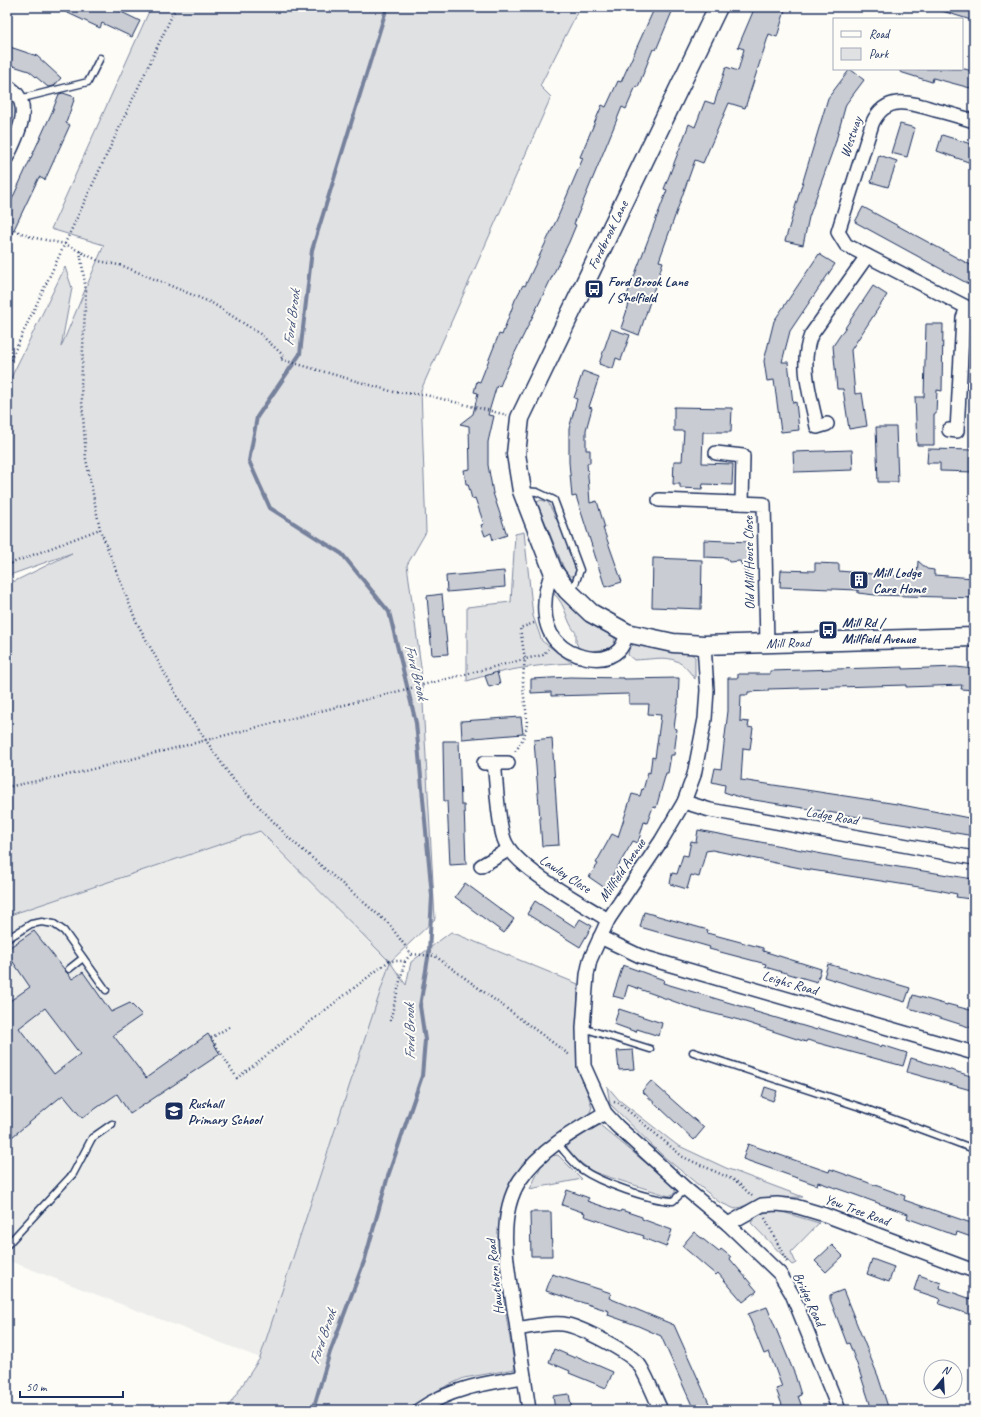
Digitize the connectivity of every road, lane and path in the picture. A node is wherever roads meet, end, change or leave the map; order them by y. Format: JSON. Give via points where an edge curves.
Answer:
{"nodes":[{"id":1,"x":176,"y":7,"type":"edge"},
{"id":2,"x":718,"y":7,"type":"edge"},
{"id":3,"x":100,"y":58,"type":"dead end"},
{"id":4,"x":7,"y":86,"type":"edge"},
{"id":5,"x":19,"y":99,"type":"junction"},
{"id":6,"x":974,"y":121,"type":"edge"},
{"id":7,"x":7,"y":157,"type":"edge"},
{"id":8,"x":7,"y":227,"type":"edge"},
{"id":9,"x":65,"y":244,"type":"junction"},
{"id":10,"x":80,"y":251,"type":"junction"},
{"id":11,"x":867,"y":256,"type":"junction"},
{"id":12,"x":971,"y":309,"type":"edge"},
{"id":13,"x":7,"y":367,"type":"edge"},
{"id":14,"x":520,"y":418,"type":"junction"},
{"id":15,"x":827,"y":424,"type":"dead end"},
{"id":16,"x":949,"y":430,"type":"dead end"},
{"id":17,"x":716,"y":453,"type":"dead end"},
{"id":18,"x":522,"y":491,"type":"junction"},
{"id":19,"x":659,"y":500,"type":"dead end"},
{"id":20,"x":742,"y":503,"type":"junction"},
{"id":21,"x":100,"y":529,"type":"junction"},
{"id":22,"x":7,"y":565,"type":"edge"},
{"id":23,"x":553,"y":571,"type":"junction"},
{"id":24,"x":567,"y":590,"type":"junction"},
{"id":25,"x":546,"y":619,"type":"junction"},
{"id":26,"x":606,"y":623,"type":"joint"},
{"id":27,"x":627,"y":633,"type":"junction"},
{"id":28,"x":974,"y":637,"type":"edge"},
{"id":29,"x":555,"y":640,"type":"junction"},
{"id":30,"x":767,"y":644,"type":"junction"},
{"id":31,"x":704,"y":645,"type":"junction"},
{"id":32,"x":525,"y":659,"type":"junction"},
{"id":33,"x":205,"y":740,"type":"junction"},
{"id":34,"x":508,"y":763,"type":"joint"},
{"id":35,"x":7,"y":787,"type":"edge"},
{"id":36,"x":684,"y":802,"type":"junction"},
{"id":37,"x":508,"y":850,"type":"junction"},
{"id":38,"x":974,"y":858,"type":"edge"},
{"id":39,"x":481,"y":866,"type":"dead end"},
{"id":40,"x":608,"y":920,"type":"junction"},
{"id":41,"x":600,"y":937,"type":"junction"},
{"id":42,"x":7,"y":939,"type":"edge"},
{"id":43,"x":411,"y":954,"type":"junction"},
{"id":44,"x":83,"y":958,"type":"junction"},
{"id":45,"x":405,"y":961,"type":"junction"},
{"id":46,"x":69,"y":969,"type":"dead end"},
{"id":47,"x":106,"y":990,"type":"dead end"},
{"id":48,"x":390,"y":1021,"type":"dead end"},
{"id":49,"x":229,"y":1027,"type":"dead end"},
{"id":50,"x":583,"y":1028,"type":"junction"},
{"id":51,"x":650,"y":1049,"type":"dead end"},
{"id":52,"x":693,"y":1052,"type":"dead end"},
{"id":53,"x":974,"y":1053,"type":"edge"},
{"id":54,"x":584,"y":1066,"type":"junction"},
{"id":55,"x":598,"y":1098,"type":"junction"},
{"id":56,"x":605,"y":1113,"type":"junction"},
{"id":57,"x":112,"y":1124,"type":"dead end"},
{"id":58,"x":556,"y":1142,"type":"junction"},
{"id":59,"x":974,"y":1149,"type":"edge"},
{"id":60,"x":686,"y":1189,"type":"junction"},
{"id":61,"x":762,"y":1205,"type":"junction"},
{"id":62,"x":728,"y":1224,"type":"junction"},
{"id":63,"x":7,"y":1245,"type":"edge"},
{"id":64,"x":788,"y":1266,"type":"dead end"},
{"id":65,"x":974,"y":1271,"type":"edge"},
{"id":66,"x":517,"y":1329,"type":"junction"},
{"id":67,"x":524,"y":1377,"type":"junction"},
{"id":68,"x":419,"y":1410,"type":"edge"},
{"id":69,"x":529,"y":1410,"type":"edge"},
{"id":70,"x":661,"y":1410,"type":"edge"},
{"id":71,"x":839,"y":1410,"type":"edge"}],
"edges":[{"from":1,"to":9,"type":"path"},
{"from":2,"to":14,"type":"street","name":"Fordbrook Lane"},
{"from":3,"to":5,"type":"lane","via":[[88,82]]},
{"from":4,"to":5,"type":"street"},
{"from":5,"to":7,"type":"street","via":[[23,114],[20,130]]},
{"from":6,"to":11,"type":"street","name":"Westway","via":[[911,103],[890,104],[876,115],[838,232],[846,245]]},
{"from":8,"to":9,"type":"path","via":[[31,237]]},
{"from":9,"to":10,"type":"path"},
{"from":9,"to":13,"type":"path"},
{"from":10,"to":14,"type":"path","via":[[212,303],[260,334],[284,356],[280,359],[394,392],[426,395]]},
{"from":10,"to":21,"type":"path","via":[[86,292],[82,386],[86,459]]},
{"from":11,"to":12,"type":"street","name":"Westway"},
{"from":11,"to":15,"type":"street","via":[[811,336],[807,346],[807,375],[818,427]]},
{"from":12,"to":16,"type":"street","name":"Westway","via":[[963,318],[957,431]]},
{"from":14,"to":18,"type":"street","name":"Fordbrook Lane","via":[[516,454]]},
{"from":17,"to":20,"type":"street","name":"Old Mill House Close","via":[[743,456]]},
{"from":18,"to":23,"type":"street","name":"Fordbrook Lane"},
{"from":18,"to":24,"type":"lane","via":[[537,492],[554,500],[580,570],[575,584]]},
{"from":19,"to":20,"type":"street","name":"Old Mill House Close"},
{"from":20,"to":30,"type":"street","name":"Old Mill House Close","via":[[764,504]]},
{"from":21,"to":22,"type":"path"},
{"from":21,"to":33,"type":"path","via":[[136,621],[183,707]]},
{"from":23,"to":24,"type":"street","name":"Fordbrook Lane"},
{"from":23,"to":25,"type":"street","via":[[544,593]]},
{"from":24,"to":26,"type":"street","name":"Fordbrook Lane","via":[[591,613]]},
{"from":25,"to":29,"type":"street"},
{"from":25,"to":32,"type":"path","via":[[520,628]]},
{"from":26,"to":27,"type":"street","name":"Mill Road"},
{"from":27,"to":29,"type":"street","via":[[619,650],[610,656],[599,658],[582,657],[567,650]]},
{"from":27,"to":31,"type":"street","name":"Mill Road","via":[[673,643]]},
{"from":28,"to":30,"type":"street","name":"Mill Road"},
{"from":29,"to":32,"type":"path","via":[[543,655]]},
{"from":30,"to":31,"type":"street","name":"Mill Road"},
{"from":31,"to":36,"type":"street","name":"Millfield Avenue","via":[[707,690],[705,719],[694,775]]},
{"from":32,"to":33,"type":"path"},
{"from":32,"to":34,"type":"path","via":[[523,684],[528,713],[526,731],[524,740]]},
{"from":33,"to":35,"type":"path","via":[[77,773]]},
{"from":33,"to":43,"type":"path","via":[[231,777],[280,828],[389,924]]},
{"from":34,"to":37,"type":"street","name":"Lawley Close","via":[[489,763],[503,838]]},
{"from":36,"to":38,"type":"street","name":"Lodge Road","via":[[717,811]]},
{"from":36,"to":40,"type":"street","name":"Millfield Avenue"},
{"from":37,"to":39,"type":"street"},
{"from":37,"to":40,"type":"street","name":"Lawley Close","via":[[525,867]]},
{"from":40,"to":41,"type":"street","name":"Millfield Avenue"},
{"from":41,"to":50,"type":"street","name":"Millfield Avenue","via":[[590,960],[587,975]]},
{"from":41,"to":53,"type":"street","name":"Leighs Road","via":[[640,956]]},
{"from":42,"to":44,"type":"lane","via":[[31,924],[54,924],[64,931]]},
{"from":43,"to":45,"type":"path"},
{"from":43,"to":54,"type":"path","via":[[434,956]]},
{"from":44,"to":46,"type":"lane"},
{"from":44,"to":47,"type":"lane"},
{"from":45,"to":48,"type":"path"},
{"from":45,"to":49,"type":"path","via":[[389,961],[237,1078],[211,1038]]},
{"from":50,"to":51,"type":"lane"},
{"from":50,"to":54,"type":"street","name":"Millfield Avenue"},
{"from":52,"to":59,"type":"lane","via":[[866,1109]]},
{"from":54,"to":55,"type":"street","name":"Millfield Avenue"},
{"from":55,"to":56,"type":"street","name":"Millfield Avenue"},
{"from":55,"to":61,"type":"path","via":[[619,1103],[683,1157],[736,1181]]},
{"from":56,"to":58,"type":"street","name":"Hawthorn Road"},
{"from":56,"to":60,"type":"street","name":"Bridge Road"},
{"from":57,"to":63,"type":"lane","via":[[89,1142],[73,1174]]},
{"from":58,"to":60,"type":"lane","via":[[580,1168],[592,1176],[658,1200],[673,1201]]},
{"from":58,"to":66,"type":"street","name":"Hawthorn Road","via":[[520,1180],[506,1217],[506,1256]]},
{"from":60,"to":62,"type":"street","name":"Bridge Road"},
{"from":61,"to":62,"type":"street","name":"Yew Tree Road"},
{"from":61,"to":64,"type":"path","via":[[763,1213],[787,1259]]},
{"from":61,"to":65,"type":"street","name":"Yew Tree Road","via":[[795,1206],[825,1215]]},
{"from":62,"to":71,"type":"street","name":"Bridge Road","via":[[780,1274],[792,1294]]},
{"from":66,"to":67,"type":"street","name":"Hawthorn Road"},
{"from":66,"to":70,"type":"street","via":[[564,1324],[605,1341],[639,1365]]},
{"from":67,"to":68,"type":"street","via":[[467,1387],[431,1402]]},
{"from":67,"to":69,"type":"street","name":"Hawthorn Road"}]}
